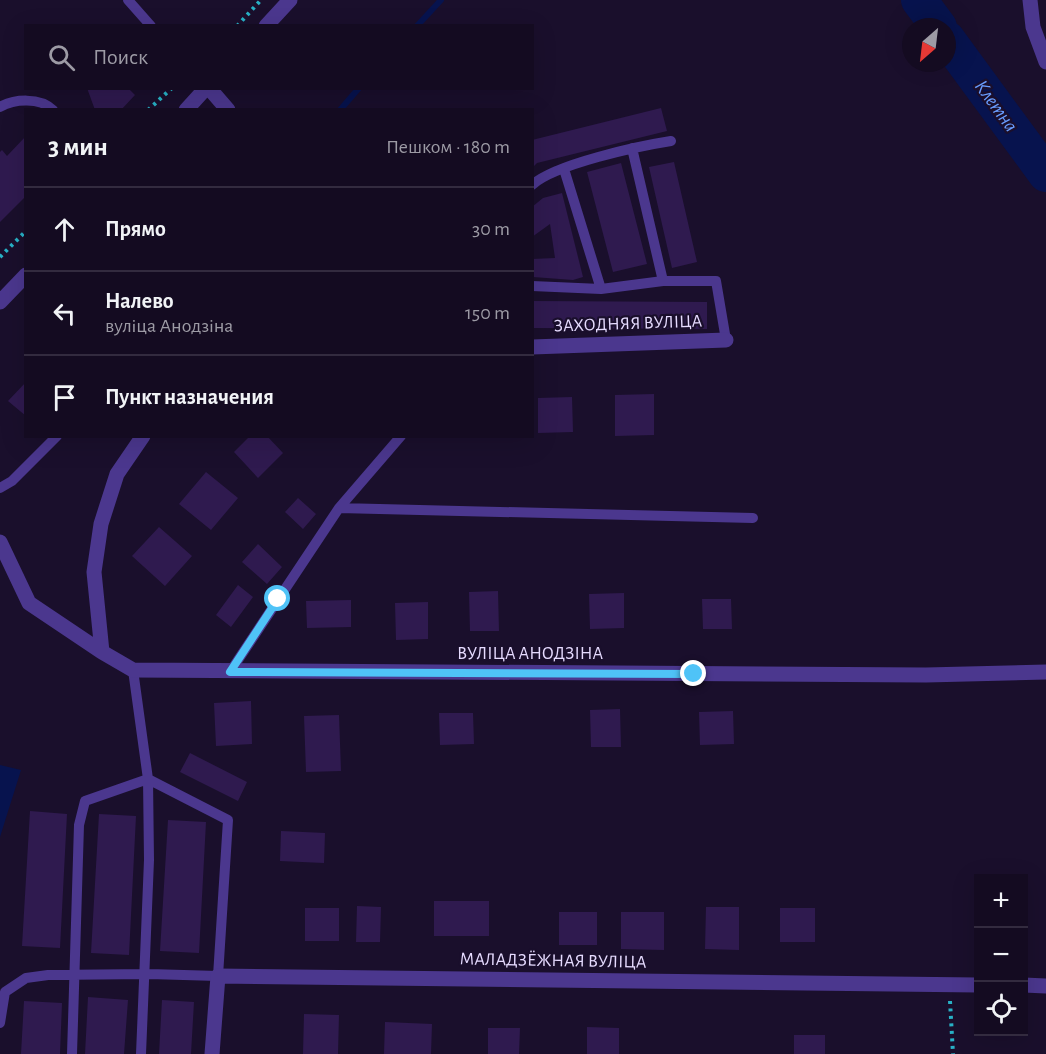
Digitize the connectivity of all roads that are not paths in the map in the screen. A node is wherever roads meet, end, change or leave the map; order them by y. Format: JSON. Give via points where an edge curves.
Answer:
{"nodes":[{"id":1,"x":128,"y":0,"type":"edge"},
{"id":2,"x":290,"y":0,"type":"edge"},
{"id":3,"x":1030,"y":0,"type":"edge"},
{"id":4,"x":150,"y":24,"type":"edge"},
{"id":5,"x":268,"y":24,"type":"edge"},
{"id":6,"x":1046,"y":62,"type":"edge"},
{"id":7,"x":206,"y":90,"type":"edge"},
{"id":8,"x":210,"y":90,"type":"edge"},
{"id":9,"x":0,"y":107,"type":"edge"},
{"id":10,"x":52,"y":108,"type":"edge"},
{"id":11,"x":188,"y":108,"type":"edge"},
{"id":12,"x":226,"y":108,"type":"edge"},
{"id":13,"x":671,"y":141,"type":"dead end"},
{"id":14,"x":632,"y":148,"type":"junction"},
{"id":15,"x":564,"y":169,"type":"junction"},
{"id":16,"x":534,"y":183,"type":"edge"},
{"id":17,"x":24,"y":277,"type":"edge"},
{"id":18,"x":663,"y":281,"type":"junction"},
{"id":19,"x":534,"y":286,"type":"edge"},
{"id":20,"x":601,"y":289,"type":"junction"},
{"id":21,"x":0,"y":302,"type":"edge"},
{"id":22,"x":726,"y":340,"type":"joint"},
{"id":23,"x":534,"y":347,"type":"edge"},
{"id":24,"x":55,"y":438,"type":"edge"},
{"id":25,"x":141,"y":438,"type":"edge"},
{"id":26,"x":399,"y":438,"type":"edge"},
{"id":27,"x":0,"y":488,"type":"edge"},
{"id":28,"x":339,"y":508,"type":"junction"},
{"id":29,"x":753,"y":518,"type":"dead end"},
{"id":30,"x":0,"y":542,"type":"edge"},
{"id":31,"x":102,"y":652,"type":"junction"},
{"id":32,"x":133,"y":670,"type":"junction"},
{"id":33,"x":230,"y":672,"type":"junction"},
{"id":34,"x":1046,"y":672,"type":"edge"},
{"id":35,"x":148,"y":780,"type":"junction"},
{"id":36,"x":145,"y":974,"type":"junction"},
{"id":37,"x":75,"y":976,"type":"junction"},
{"id":38,"x":218,"y":976,"type":"junction"},
{"id":39,"x":972,"y":985,"type":"edge"},
{"id":40,"x":1028,"y":986,"type":"edge"},
{"id":41,"x":1046,"y":986,"type":"edge"},
{"id":42,"x":0,"y":1023,"type":"edge"},
{"id":43,"x":72,"y":1054,"type":"edge"},
{"id":44,"x":141,"y":1054,"type":"edge"},
{"id":45,"x":212,"y":1054,"type":"edge"}],
"edges":[{"from":1,"to":4,"type":"lane"},
{"from":2,"to":5,"type":"street"},
{"from":3,"to":6,"type":"street","via":[[1032,27]]},
{"from":7,"to":11,"type":"street"},
{"from":8,"to":12,"type":"street"},
{"from":9,"to":10,"type":"lane","via":[[12,101],[31,101]]},
{"from":13,"to":14,"type":"lane"},
{"from":14,"to":15,"type":"lane"},
{"from":14,"to":18,"type":"lane"},
{"from":15,"to":16,"type":"lane"},
{"from":15,"to":20,"type":"lane"},
{"from":17,"to":21,"type":"street"},
{"from":18,"to":20,"type":"lane"},
{"from":18,"to":22,"type":"lane","via":[[716,281]]},
{"from":19,"to":20,"type":"lane"},
{"from":22,"to":23,"type":"street","name":"ЗАХОДНЯЯ ВУЛІЦА"},
{"from":24,"to":27,"type":"lane"},
{"from":25,"to":31,"type":"street","via":[[117,474],[101,524],[94,572]]},
{"from":26,"to":28,"type":"lane"},
{"from":28,"to":29,"type":"lane"},
{"from":28,"to":33,"type":"lane"},
{"from":30,"to":31,"type":"street","via":[[29,603]]},
{"from":31,"to":32,"type":"street"},
{"from":32,"to":33,"type":"street","name":"ВУЛІЦА АНОДЗІНА"},
{"from":32,"to":35,"type":"lane"},
{"from":33,"to":34,"type":"street","name":"ВУЛІЦА АНОДЗІНА"},
{"from":35,"to":36,"type":"lane"},
{"from":35,"to":37,"type":"lane","via":[[85,801],[79,825]]},
{"from":35,"to":38,"type":"lane","via":[[228,820]]},
{"from":36,"to":37,"type":"lane"},
{"from":36,"to":38,"type":"lane"},
{"from":36,"to":44,"type":"lane"},
{"from":37,"to":42,"type":"lane","via":[[26,978],[6,992]]},
{"from":37,"to":43,"type":"lane"},
{"from":38,"to":39,"type":"street","name":"МАЛАДЗЁЖНАЯ ВУЛІЦА"},
{"from":38,"to":45,"type":"street"},
{"from":40,"to":41,"type":"street"}]}
